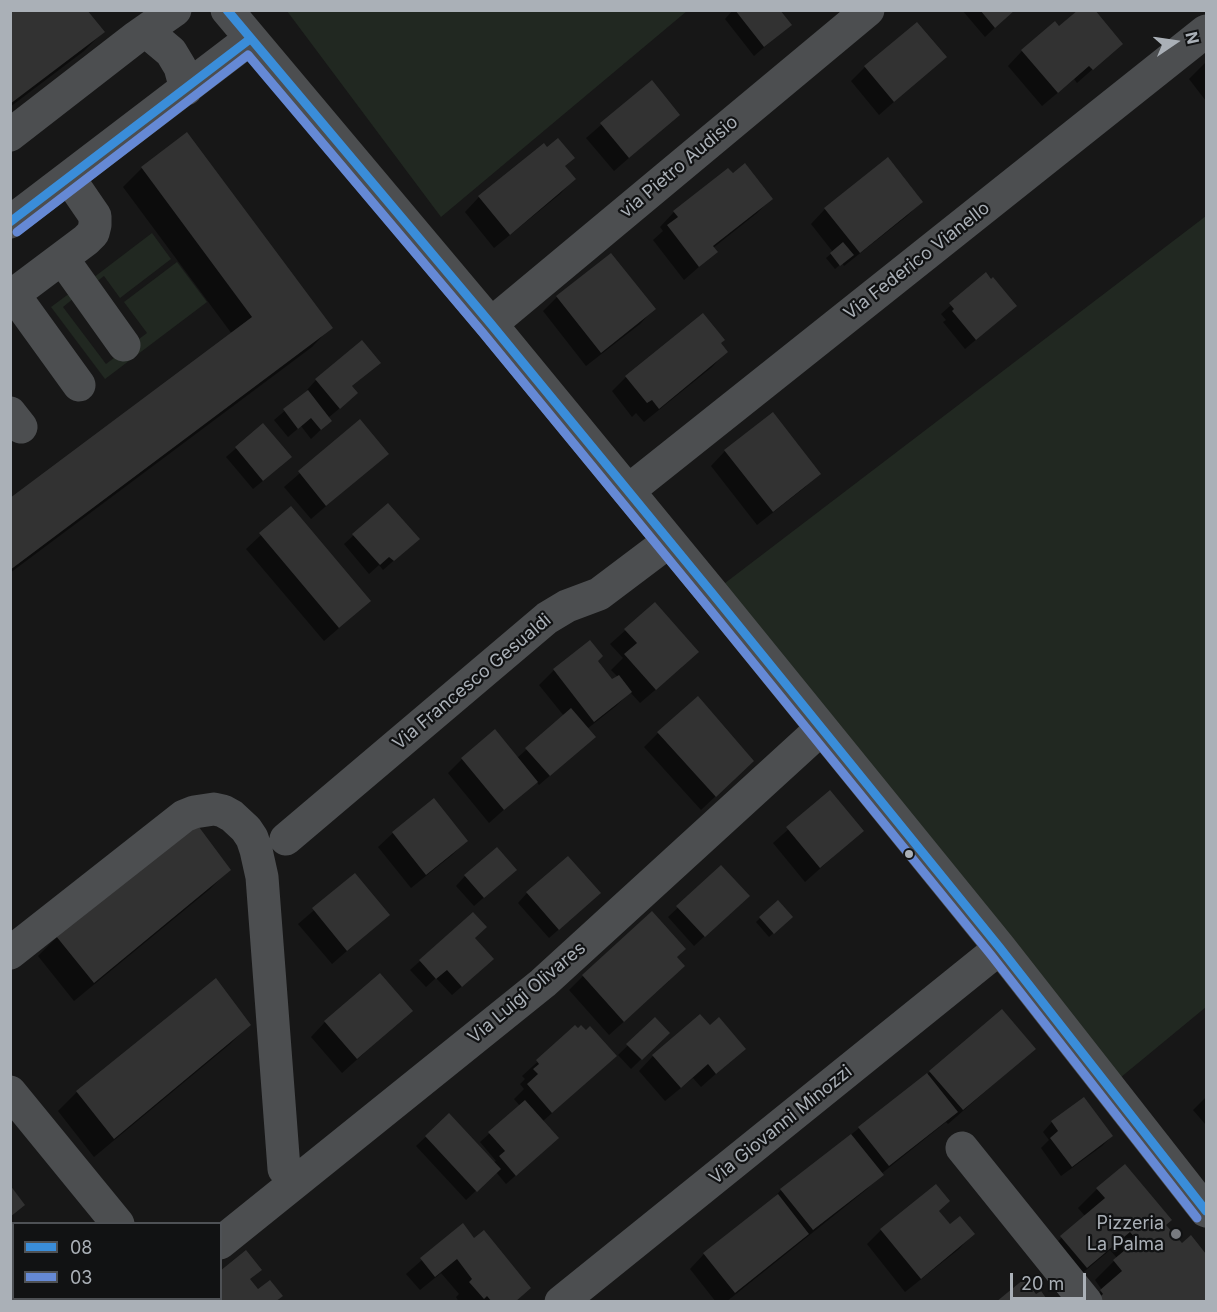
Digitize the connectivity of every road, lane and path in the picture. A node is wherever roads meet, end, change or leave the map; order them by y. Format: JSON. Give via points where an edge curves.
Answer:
{"nodes":[{"id":1,"x":227,"y":10,"type":"edge"},
{"id":2,"x":868,"y":10,"type":"edge"},
{"id":3,"x":156,"y":19,"type":"edge"},
{"id":4,"x":1206,"y":31,"type":"edge"},
{"id":5,"x":250,"y":39,"type":"junction"},
{"id":6,"x":186,"y":89,"type":"junction"},
{"id":7,"x":10,"y":135,"type":"edge"},
{"id":8,"x":69,"y":178,"type":"junction"},
{"id":9,"x":10,"y":222,"type":"edge"},
{"id":10,"x":62,"y":258,"type":"junction"},
{"id":11,"x":12,"y":296,"type":"edge"},
{"id":12,"x":491,"y":324,"type":"junction"},
{"id":13,"x":124,"y":345,"type":"dead end"},
{"id":14,"x":79,"y":385,"type":"dead end"},
{"id":15,"x":628,"y":491,"type":"junction"},
{"id":16,"x":668,"y":542,"type":"junction"},
{"id":17,"x":821,"y":729,"type":"junction"},
{"id":18,"x":286,"y":838,"type":"dead end"},
{"id":19,"x":1000,"y":948,"type":"junction"},
{"id":20,"x":10,"y":953,"type":"edge"},
{"id":21,"x":10,"y":1092,"type":"edge"},
{"id":22,"x":962,"y":1148,"type":"dead end"},
{"id":23,"x":284,"y":1169,"type":"dead end"},
{"id":24,"x":1206,"y":1211,"type":"edge"},
{"id":25,"x":116,"y":1222,"type":"edge"},
{"id":26,"x":222,"y":1241,"type":"edge"},
{"id":27,"x":561,"y":1302,"type":"edge"},
{"id":28,"x":1086,"y":1302,"type":"edge"}],
"edges":[{"from":1,"to":5,"type":"street"},
{"from":2,"to":12,"type":"street","name":"via Pietro Audisio"},
{"from":3,"to":6,"type":"street","via":[[164,44],[180,67]]},
{"from":3,"to":7,"type":"street"},
{"from":4,"to":15,"type":"street","name":"Via Federico Vianello"},
{"from":5,"to":6,"type":"street"},
{"from":5,"to":12,"type":"street"},
{"from":6,"to":8,"type":"street"},
{"from":8,"to":9,"type":"street"},
{"from":8,"to":10,"type":"street","via":[[95,216],[95,225],[93,233]]},
{"from":10,"to":11,"type":"street"},
{"from":10,"to":13,"type":"street"},
{"from":11,"to":14,"type":"street"},
{"from":12,"to":15,"type":"street"},
{"from":15,"to":16,"type":"street"},
{"from":16,"to":17,"type":"street"},
{"from":16,"to":18,"type":"street","name":"Via Francesco Gesualdi","via":[[599,594],[547,618]]},
{"from":17,"to":19,"type":"street"},
{"from":17,"to":26,"type":"street","name":"Via Luigi Olivares","via":[[543,983]]},
{"from":19,"to":24,"type":"street"},
{"from":19,"to":27,"type":"street","name":"Via Giovanni Minozzi"},
{"from":20,"to":23,"type":"street","via":[[184,816],[214,809],[232,816],[252,838],[262,877]]},
{"from":21,"to":25,"type":"street"},
{"from":22,"to":28,"type":"street"}]}
